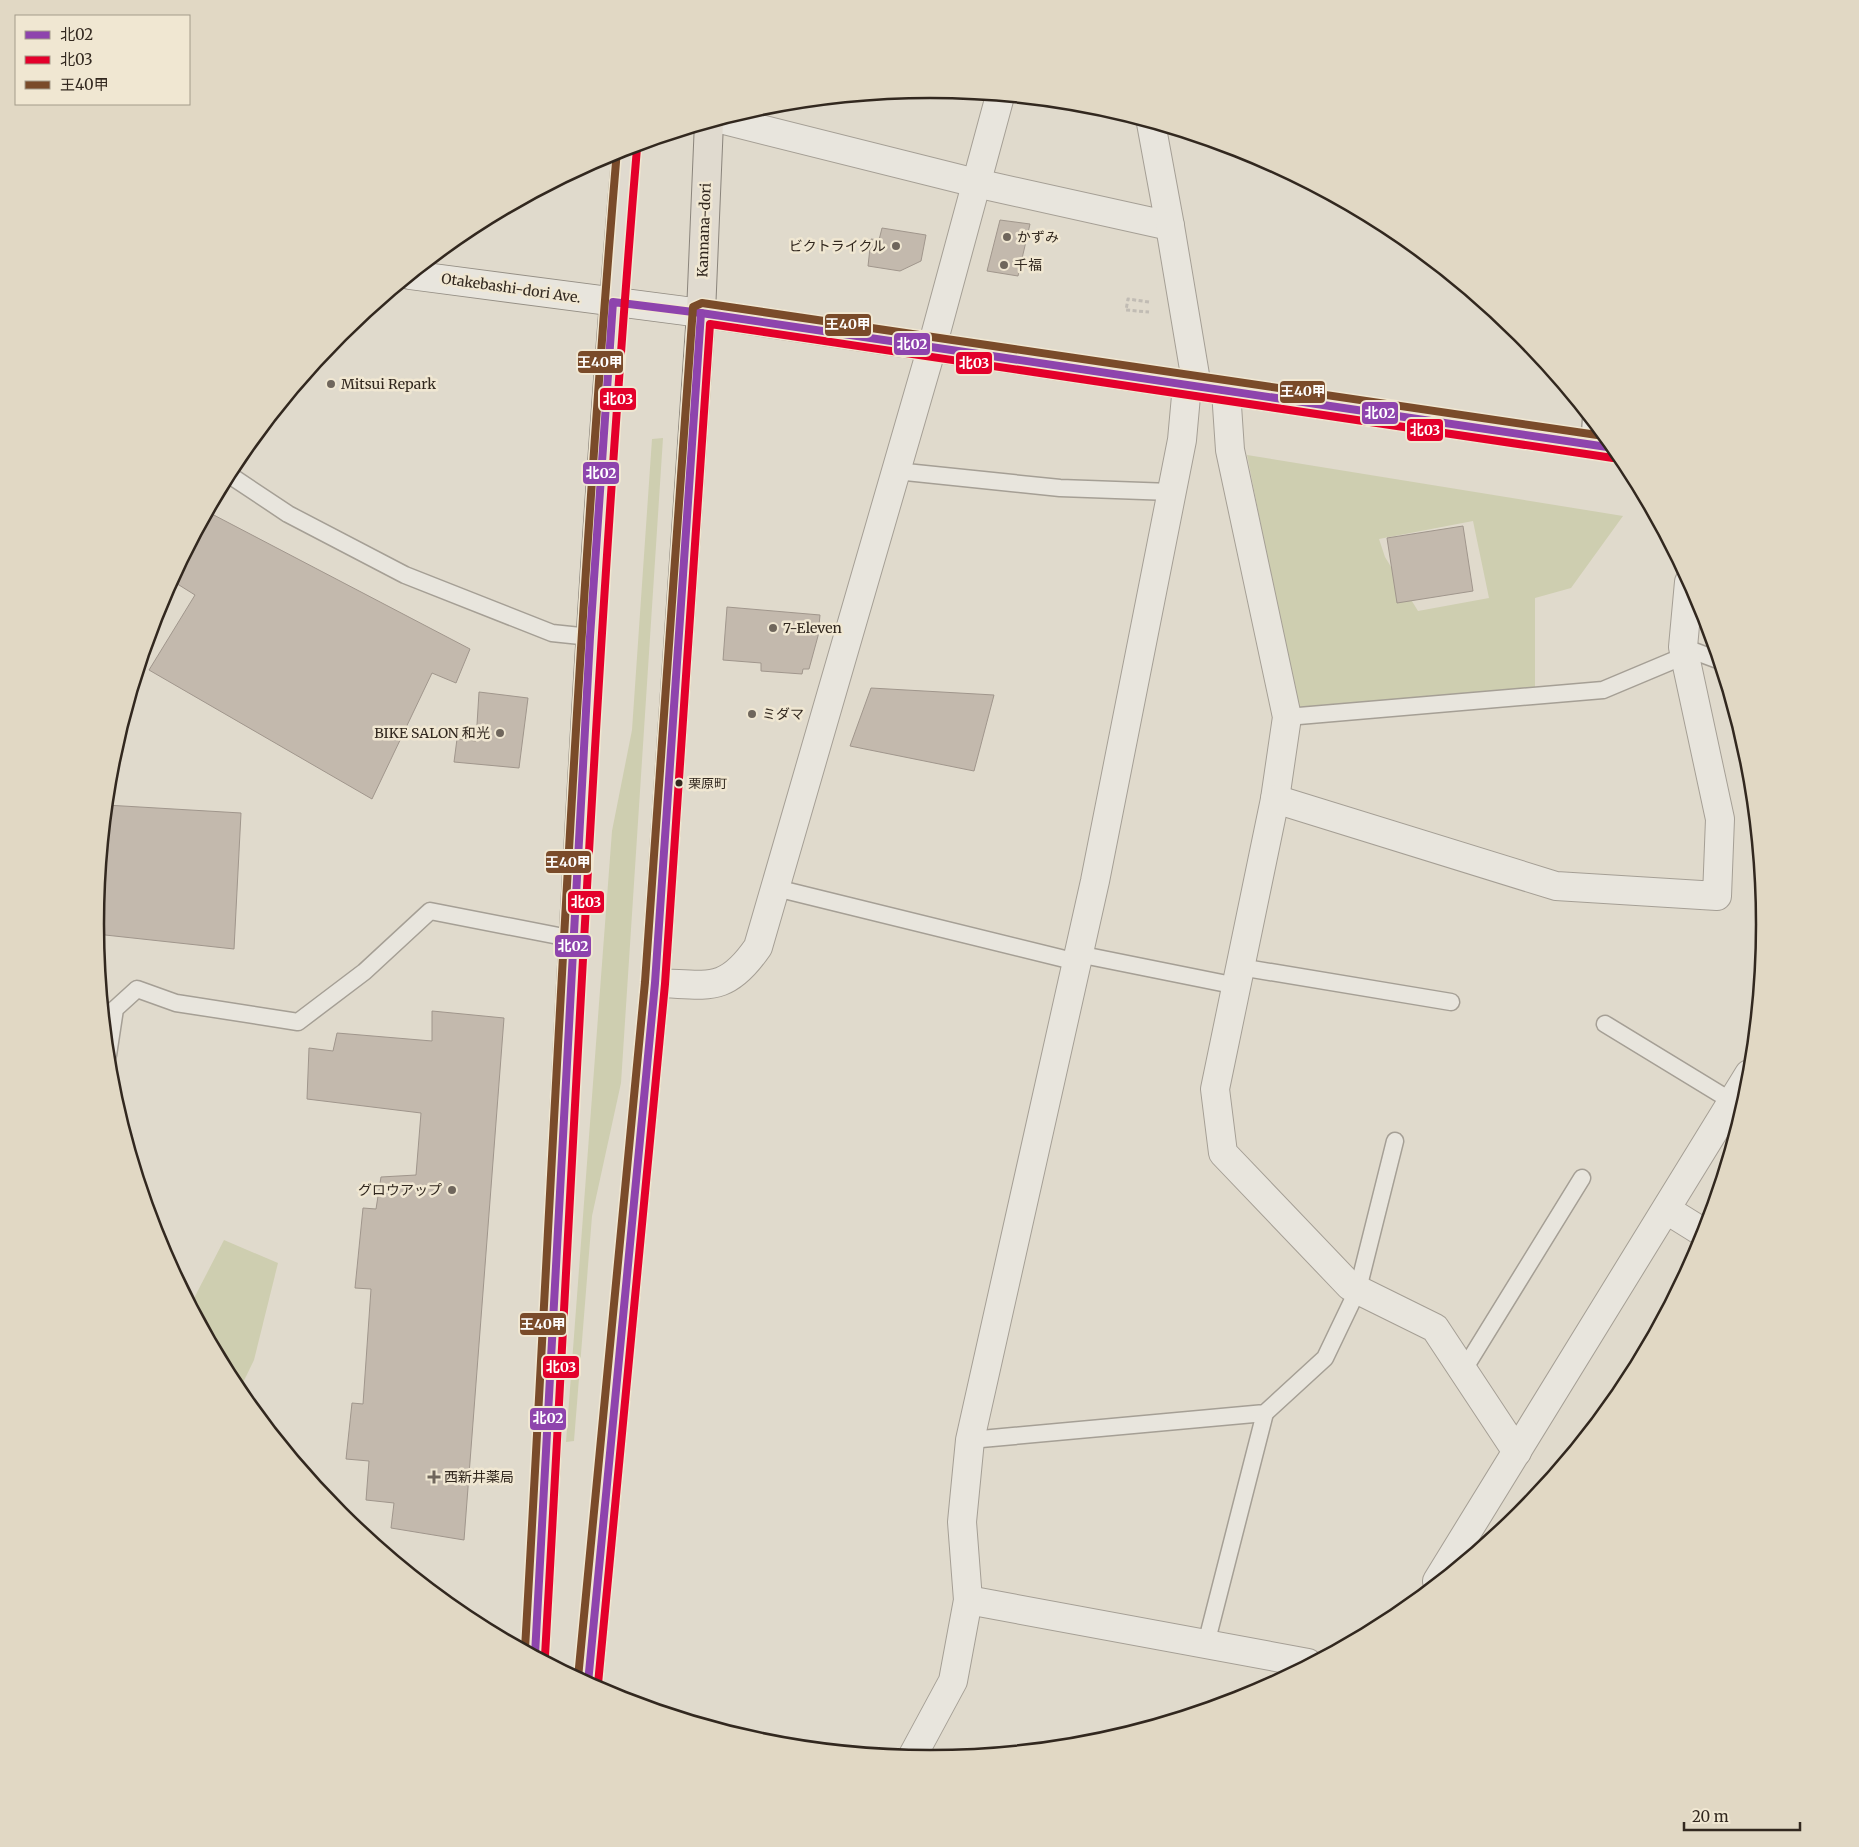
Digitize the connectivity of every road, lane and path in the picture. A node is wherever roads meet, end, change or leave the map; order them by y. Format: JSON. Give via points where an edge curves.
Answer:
{"nodes":[{"id":1,"x":999,"y":101,"type":"edge"},
{"id":2,"x":732,"y":122,"type":"edge"},
{"id":3,"x":709,"y":128,"type":"edge"},
{"id":4,"x":1154,"y":129,"type":"edge"},
{"id":5,"x":626,"y":155,"type":"edge"},
{"id":6,"x":976,"y":183,"type":"junction"},
{"id":7,"x":1170,"y":226,"type":"junction"},
{"id":8,"x":417,"y":276,"type":"edge"},
{"id":9,"x":613,"y":302,"type":"junction"},
{"id":10,"x":701,"y":313,"type":"junction"},
{"id":11,"x":932,"y":347,"type":"junction"},
{"id":12,"x":1192,"y":386,"type":"junction"},
{"id":13,"x":1226,"y":391,"type":"junction"},
{"id":14,"x":1596,"y":437,"type":"edge"},
{"id":15,"x":896,"y":471,"type":"junction"},
{"id":16,"x":234,"y":478,"type":"edge"},
{"id":17,"x":1171,"y":492,"type":"junction"},
{"id":18,"x":1688,"y":596,"type":"edge"},
{"id":19,"x":590,"y":637,"type":"junction"},
{"id":20,"x":1684,"y":651,"type":"junction"},
{"id":21,"x":1712,"y":658,"type":"edge"},
{"id":22,"x":1287,"y":717,"type":"junction"},
{"id":23,"x":1275,"y":799,"type":"junction"},
{"id":24,"x":776,"y":888,"type":"junction"},
{"id":25,"x":574,"y":939,"type":"junction"},
{"id":26,"x":1078,"y":958,"type":"junction"},
{"id":27,"x":1238,"y":976,"type":"junction"},
{"id":28,"x":655,"y":984,"type":"junction"},
{"id":29,"x":1451,"y":1002,"type":"dead end"},
{"id":30,"x":1605,"y":1024,"type":"dead end"},
{"id":31,"x":111,"y":1033,"type":"edge"},
{"id":32,"x":1738,"y":1093,"type":"edge"},
{"id":33,"x":1733,"y":1102,"type":"junction"},
{"id":34,"x":1395,"y":1140,"type":"dead end"},
{"id":35,"x":1582,"y":1178,"type":"dead end"},
{"id":36,"x":1667,"y":1210,"type":"junction"},
{"id":37,"x":1697,"y":1229,"type":"edge"},
{"id":38,"x":1358,"y":1289,"type":"junction"},
{"id":39,"x":1463,"y":1371,"type":"junction"},
{"id":40,"x":1265,"y":1413,"type":"junction"},
{"id":41,"x":970,"y":1440,"type":"junction"},
{"id":42,"x":1518,"y":1452,"type":"junction"},
{"id":43,"x":1447,"y":1567,"type":"edge"},
{"id":44,"x":968,"y":1600,"type":"junction"},
{"id":45,"x":1206,"y":1644,"type":"junction"},
{"id":46,"x":535,"y":1649,"type":"edge"},
{"id":47,"x":1300,"y":1661,"type":"edge"},
{"id":48,"x":589,"y":1676,"type":"edge"},
{"id":49,"x":916,"y":1749,"type":"edge"}],
"edges":[{"from":1,"to":6,"type":"street"},
{"from":2,"to":6,"type":"street"},
{"from":3,"to":10,"type":"main road","name":"Kannana-dori"},
{"from":4,"to":7,"type":"street"},
{"from":5,"to":9,"type":"main road"},
{"from":6,"to":7,"type":"street"},
{"from":6,"to":11,"type":"street"},
{"from":7,"to":12,"type":"street"},
{"from":8,"to":9,"type":"street","name":"Otakebashi-dori Ave."},
{"from":9,"to":10,"type":"street","name":"Otakebashi-dori Ave."},
{"from":9,"to":19,"type":"main road"},
{"from":10,"to":11,"type":"street","name":"Otakebashi-dori Ave."},
{"from":10,"to":28,"type":"main road","name":"Kannana-dori"},
{"from":11,"to":12,"type":"street","name":"Otakebashi-dori Ave."},
{"from":11,"to":15,"type":"street"},
{"from":12,"to":13,"type":"street","name":"Otakebashi-dori Ave."},
{"from":12,"to":17,"type":"street"},
{"from":13,"to":14,"type":"street","name":"Otakebashi-dori Ave."},
{"from":13,"to":22,"type":"street","via":[[1230,450]]},
{"from":15,"to":17,"type":"lane","via":[[1060,488]]},
{"from":15,"to":24,"type":"street"},
{"from":16,"to":19,"type":"lane","via":[[288,514],[405,575],[552,633]]},
{"from":17,"to":26,"type":"street"},
{"from":18,"to":20,"type":"street"},
{"from":19,"to":25,"type":"main road"},
{"from":20,"to":21,"type":"lane"},
{"from":20,"to":22,"type":"lane","via":[[1603,690]]},
{"from":20,"to":23,"type":"street","via":[[1720,819],[1717,896],[1556,886]]},
{"from":22,"to":23,"type":"street"},
{"from":23,"to":27,"type":"street"},
{"from":24,"to":26,"type":"lane"},
{"from":24,"to":28,"type":"street","via":[[758,947],[731,978],[714,984]]},
{"from":25,"to":31,"type":"lane","via":[[430,911],[364,972],[298,1022],[176,1004],[137,989],[115,1009]]},
{"from":25,"to":46,"type":"main road"},
{"from":26,"to":27,"type":"lane"},
{"from":26,"to":41,"type":"street"},
{"from":27,"to":29,"type":"lane"},
{"from":27,"to":38,"type":"street","via":[[1215,1089],[1223,1153],[1350,1286]]},
{"from":28,"to":48,"type":"main road","name":"Kannana-dori"},
{"from":30,"to":33,"type":"lane"},
{"from":32,"to":33,"type":"street"},
{"from":33,"to":36,"type":"street"},
{"from":34,"to":38,"type":"lane"},
{"from":35,"to":39,"type":"lane"},
{"from":36,"to":37,"type":"street"},
{"from":36,"to":42,"type":"street"},
{"from":38,"to":39,"type":"street","via":[[1435,1328]]},
{"from":38,"to":40,"type":"lane","via":[[1325,1358]]},
{"from":39,"to":42,"type":"street"},
{"from":40,"to":41,"type":"lane"},
{"from":40,"to":45,"type":"lane"},
{"from":41,"to":44,"type":"street","via":[[962,1522]]},
{"from":42,"to":43,"type":"street"},
{"from":44,"to":45,"type":"street"},
{"from":44,"to":49,"type":"street","via":[[953,1681]]},
{"from":45,"to":47,"type":"street"}]}
